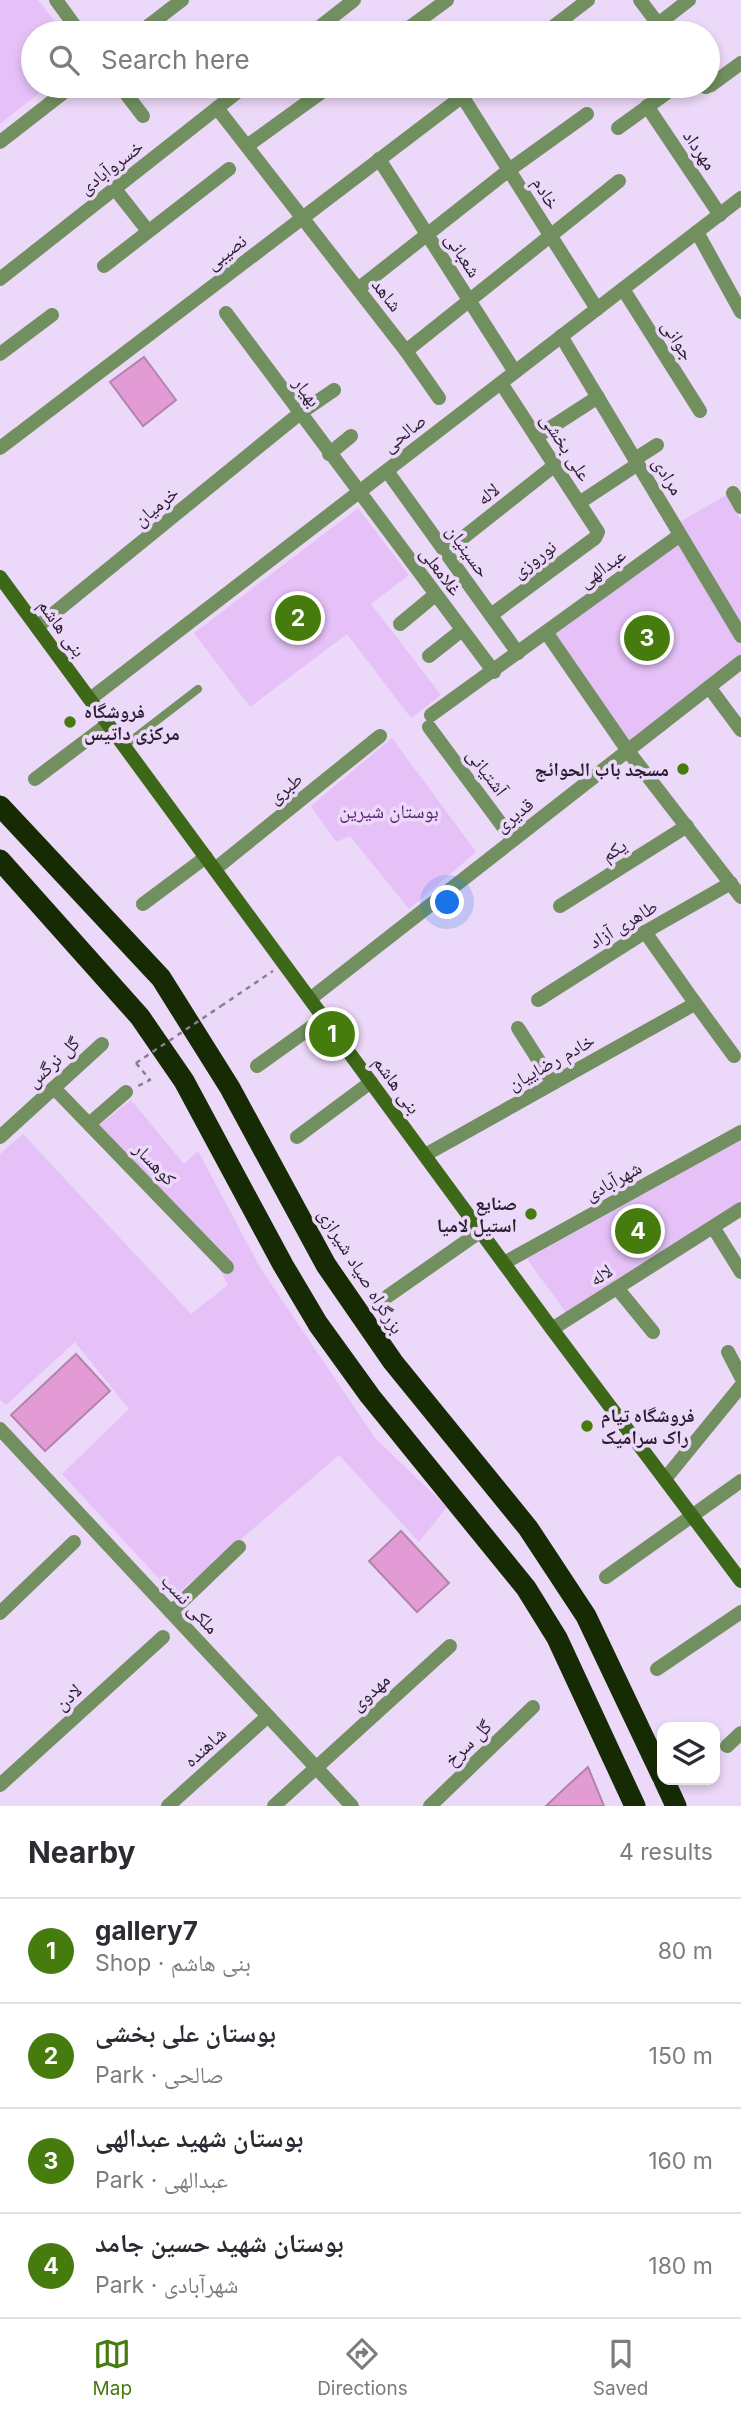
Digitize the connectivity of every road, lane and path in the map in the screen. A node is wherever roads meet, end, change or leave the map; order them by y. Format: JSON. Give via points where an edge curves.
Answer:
{"nodes":[{"id":1,"x":55,"y":0,"type":"edge"},
{"id":2,"x":182,"y":0,"type":"edge"},
{"id":3,"x":354,"y":0,"type":"edge"},
{"id":4,"x":447,"y":0,"type":"edge"},
{"id":5,"x":588,"y":0,"type":"edge"},
{"id":6,"x":640,"y":0,"type":"edge"},
{"id":7,"x":689,"y":0,"type":"edge"},
{"id":8,"x":71,"y":21,"type":"edge"},
{"id":9,"x":155,"y":21,"type":"edge"},
{"id":10,"x":327,"y":21,"type":"edge"},
{"id":11,"x":418,"y":21,"type":"edge"},
{"id":12,"x":561,"y":21,"type":"edge"},
{"id":13,"x":655,"y":21,"type":"edge"},
{"id":14,"x":669,"y":21,"type":"edge"},
{"id":15,"x":741,"y":62,"type":"edge"},
{"id":16,"x":720,"y":78,"type":"edge"},
{"id":17,"x":57,"y":98,"type":"edge"},
{"id":18,"x":129,"y":98,"type":"edge"},
{"id":19,"x":230,"y":98,"type":"edge"},
{"id":20,"x":313,"y":98,"type":"edge"},
{"id":21,"x":459,"y":98,"type":"edge"},
{"id":22,"x":463,"y":98,"type":"edge"},
{"id":23,"x":659,"y":98,"type":"edge"},
{"id":24,"x":648,"y":106,"type":"junction"},
{"id":25,"x":217,"y":108,"type":"junction"},
{"id":26,"x":587,"y":114,"type":"dead end"},
{"id":27,"x":143,"y":116,"type":"dead end"},
{"id":28,"x":618,"y":128,"type":"dead end"},
{"id":29,"x":0,"y":142,"type":"edge"},
{"id":30,"x":247,"y":146,"type":"junction"},
{"id":31,"x":379,"y":159,"type":"junction"},
{"id":32,"x":229,"y":169,"type":"dead end"},
{"id":33,"x":509,"y":170,"type":"junction"},
{"id":34,"x":619,"y":181,"type":"dead end"},
{"id":35,"x":115,"y":189,"type":"junction"},
{"id":36,"x":741,"y":198,"type":"edge"},
{"id":37,"x":720,"y":215,"type":"junction"},
{"id":38,"x":303,"y":217,"type":"junction"},
{"id":39,"x":148,"y":231,"type":"junction"},
{"id":40,"x":697,"y":232,"type":"junction"},
{"id":41,"x":428,"y":236,"type":"junction"},
{"id":42,"x":550,"y":236,"type":"junction"},
{"id":43,"x":104,"y":266,"type":"dead end"},
{"id":44,"x":0,"y":279,"type":"edge"},
{"id":45,"x":358,"y":289,"type":"junction"},
{"id":46,"x":623,"y":289,"type":"junction"},
{"id":47,"x":469,"y":300,"type":"junction"},
{"id":48,"x":597,"y":309,"type":"junction"},
{"id":49,"x":741,"y":312,"type":"edge"},
{"id":50,"x":226,"y":313,"type":"dead end"},
{"id":51,"x":52,"y":315,"type":"dead end"},
{"id":52,"x":561,"y":336,"type":"junction"},
{"id":53,"x":406,"y":351,"type":"junction"},
{"id":54,"x":0,"y":354,"type":"edge"},
{"id":55,"x":515,"y":372,"type":"junction"},
{"id":56,"x":501,"y":383,"type":"junction"},
{"id":57,"x":334,"y":390,"type":"dead end"},
{"id":58,"x":597,"y":397,"type":"junction"},
{"id":59,"x":439,"y":398,"type":"dead end"},
{"id":60,"x":700,"y":411,"type":"dead end"},
{"id":61,"x":299,"y":414,"type":"junction"},
{"id":62,"x":351,"y":436,"type":"dead end"},
{"id":63,"x":536,"y":437,"type":"junction"},
{"id":64,"x":657,"y":445,"type":"dead end"},
{"id":65,"x":0,"y":448,"type":"edge"},
{"id":66,"x":329,"y":454,"type":"junction"},
{"id":67,"x":636,"y":461,"type":"junction"},
{"id":68,"x":555,"y":466,"type":"junction"},
{"id":69,"x":387,"y":471,"type":"junction"},
{"id":70,"x":358,"y":493,"type":"junction"},
{"id":71,"x":733,"y":493,"type":"dead end"},
{"id":72,"x":579,"y":502,"type":"junction"},
{"id":73,"x":741,"y":507,"type":"edge"},
{"id":74,"x":598,"y":532,"type":"joint"},
{"id":75,"x":680,"y":534,"type":"junction"},
{"id":76,"x":446,"y":552,"type":"junction"},
{"id":77,"x":0,"y":577,"type":"edge"},
{"id":78,"x":435,"y":595,"type":"junction"},
{"id":79,"x":491,"y":615,"type":"junction"},
{"id":80,"x":400,"y":624,"type":"dead end"},
{"id":81,"x":37,"y":627,"type":"junction"},
{"id":82,"x":462,"y":630,"type":"junction"},
{"id":83,"x":546,"y":632,"type":"junction"},
{"id":84,"x":741,"y":636,"type":"edge"},
{"id":85,"x":518,"y":653,"type":"junction"},
{"id":86,"x":429,"y":656,"type":"dead end"},
{"id":87,"x":741,"y":662,"type":"edge"},
{"id":88,"x":494,"y":672,"type":"junction"},
{"id":89,"x":709,"y":687,"type":"junction"},
{"id":90,"x":198,"y":690,"type":"dead end"},
{"id":91,"x":90,"y":699,"type":"junction"},
{"id":92,"x":430,"y":721,"type":"joint"},
{"id":93,"x":108,"y":724,"type":"junction"},
{"id":94,"x":741,"y":730,"type":"edge"},
{"id":95,"x":380,"y":736,"type":"dead end"},
{"id":96,"x":124,"y":746,"type":"junction"},
{"id":97,"x":628,"y":751,"type":"junction"},
{"id":98,"x":35,"y":779,"type":"dead end"},
{"id":99,"x":0,"y":806,"type":"edge"},
{"id":100,"x":687,"y":826,"type":"junction"},
{"id":101,"x":513,"y":840,"type":"junction"},
{"id":102,"x":206,"y":857,"type":"junction"},
{"id":103,"x":0,"y":860,"type":"edge"},
{"id":104,"x":215,"y":869,"type":"junction"},
{"id":105,"x":731,"y":883,"type":"junction"},
{"id":106,"x":741,"y":897,"type":"edge"},
{"id":107,"x":143,"y":904,"type":"dead end"},
{"id":108,"x":560,"y":906,"type":"dead end"},
{"id":109,"x":645,"y":932,"type":"junction"},
{"id":110,"x":284,"y":964,"type":"junction"},
{"id":111,"x":310,"y":999,"type":"junction"},
{"id":112,"x":538,"y":1000,"type":"dead end"},
{"id":113,"x":693,"y":1000,"type":"junction"},
{"id":114,"x":324,"y":1018,"type":"junction"},
{"id":115,"x":518,"y":1028,"type":"dead end"},
{"id":116,"x":102,"y":1044,"type":"dead end"},
{"id":117,"x":734,"y":1056,"type":"dead end"},
{"id":118,"x":257,"y":1066,"type":"dead end"},
{"id":119,"x":150,"y":1080,"type":"dead end"},
{"id":120,"x":371,"y":1082,"type":"junction"},
{"id":121,"x":553,"y":1083,"type":"junction"},
{"id":122,"x":54,"y":1088,"type":"junction"},
{"id":123,"x":126,"y":1092,"type":"dead end"},
{"id":124,"x":89,"y":1124,"type":"junction"},
{"id":125,"x":741,"y":1132,"type":"edge"},
{"id":126,"x":297,"y":1136,"type":"dead end"},
{"id":127,"x":0,"y":1137,"type":"edge"},
{"id":128,"x":425,"y":1155,"type":"junction"},
{"id":129,"x":741,"y":1209,"type":"edge"},
{"id":130,"x":713,"y":1227,"type":"junction"},
{"id":131,"x":481,"y":1231,"type":"junction"},
{"id":132,"x":504,"y":1263,"type":"junction"},
{"id":133,"x":227,"y":1267,"type":"dead end"},
{"id":134,"x":741,"y":1272,"type":"edge"},
{"id":135,"x":617,"y":1288,"type":"junction"},
{"id":136,"x":388,"y":1296,"type":"dead end"},
{"id":137,"x":552,"y":1329,"type":"junction"},
{"id":138,"x":653,"y":1332,"type":"dead end"},
{"id":139,"x":728,"y":1352,"type":"dead end"},
{"id":140,"x":741,"y":1377,"type":"edge"},
{"id":141,"x":741,"y":1386,"type":"edge"},
{"id":142,"x":0,"y":1429,"type":"edge"},
{"id":143,"x":665,"y":1479,"type":"junction"},
{"id":144,"x":741,"y":1481,"type":"edge"},
{"id":145,"x":692,"y":1515,"type":"junction"},
{"id":146,"x":74,"y":1542,"type":"dead end"},
{"id":147,"x":239,"y":1547,"type":"dead end"},
{"id":148,"x":738,"y":1572,"type":"edge"},
{"id":149,"x":606,"y":1577,"type":"dead end"},
{"id":150,"x":171,"y":1612,"type":"junction"},
{"id":151,"x":741,"y":1612,"type":"edge"},
{"id":152,"x":0,"y":1613,"type":"edge"},
{"id":153,"x":163,"y":1637,"type":"dead end"},
{"id":154,"x":450,"y":1646,"type":"dead end"},
{"id":155,"x":657,"y":1669,"type":"dead end"},
{"id":156,"x":533,"y":1707,"type":"dead end"},
{"id":157,"x":268,"y":1716,"type":"junction"},
{"id":158,"x":741,"y":1732,"type":"edge"},
{"id":159,"x":727,"y":1746,"type":"dead end"},
{"id":160,"x":657,"y":1765,"type":"edge"},
{"id":161,"x":316,"y":1767,"type":"junction"},
{"id":162,"x":0,"y":1785,"type":"edge"},
{"id":163,"x":666,"y":1785,"type":"edge"},
{"id":164,"x":167,"y":1806,"type":"edge"},
{"id":165,"x":274,"y":1806,"type":"edge"},
{"id":166,"x":352,"y":1806,"type":"edge"},
{"id":167,"x":430,"y":1806,"type":"edge"},
{"id":168,"x":635,"y":1806,"type":"edge"},
{"id":169,"x":676,"y":1806,"type":"edge"}],
"edges":[{"from":1,"to":8,"type":"street"},
{"from":2,"to":9,"type":"street"},
{"from":3,"to":10,"type":"street"},
{"from":4,"to":11,"type":"street"},
{"from":5,"to":12,"type":"street"},
{"from":6,"to":13,"type":"street"},
{"from":7,"to":14,"type":"street"},
{"from":15,"to":16,"type":"street"},
{"from":17,"to":29,"type":"street"},
{"from":18,"to":27,"type":"street"},
{"from":19,"to":25,"type":"street","name":"خسروآبادی"},
{"from":20,"to":30,"type":"street"},
{"from":21,"to":31,"type":"street","name":"نصیبی"},
{"from":22,"to":33,"type":"street","name":"خادم"},
{"from":23,"to":24,"type":"street"},
{"from":24,"to":28,"type":"street"},
{"from":24,"to":37,"type":"street","name":"مهرداد"},
{"from":25,"to":30,"type":"street","name":"شاهد"},
{"from":25,"to":35,"type":"street","name":"خسروآبادی"},
{"from":26,"to":33,"type":"street"},
{"from":30,"to":38,"type":"street","name":"شاهد"},
{"from":31,"to":38,"type":"street","name":"نصیبی"},
{"from":31,"to":41,"type":"street","name":"شعبانی"},
{"from":32,"to":39,"type":"street"},
{"from":33,"to":41,"type":"street"},
{"from":33,"to":42,"type":"street","name":"خادم"},
{"from":34,"to":42,"type":"street"},
{"from":35,"to":39,"type":"street"},
{"from":35,"to":44,"type":"street","name":"خسروآبادی"},
{"from":36,"to":37,"type":"street","name":"صالحی"},
{"from":37,"to":40,"type":"street","name":"صالحی"},
{"from":38,"to":45,"type":"street","name":"شاهد"},
{"from":38,"to":65,"type":"street","name":"نصیبی"},
{"from":39,"to":43,"type":"street"},
{"from":40,"to":46,"type":"street","name":"صالحی"},
{"from":40,"to":49,"type":"street"},
{"from":41,"to":45,"type":"street"},
{"from":41,"to":47,"type":"street","name":"شعبانی"},
{"from":42,"to":47,"type":"street"},
{"from":42,"to":48,"type":"street","name":"خادم"},
{"from":45,"to":53,"type":"street","name":"شاهد"},
{"from":46,"to":48,"type":"street","name":"صالحی"},
{"from":46,"to":60,"type":"street","name":"جوانی"},
{"from":47,"to":53,"type":"street"},
{"from":47,"to":55,"type":"street","name":"شعبانی"},
{"from":48,"to":52,"type":"street","name":"صالحی"},
{"from":50,"to":61,"type":"street","name":"بهیار"},
{"from":51,"to":54,"type":"street"},
{"from":52,"to":55,"type":"street","name":"صالحی"},
{"from":52,"to":58,"type":"street","name":"مرادی"},
{"from":53,"to":59,"type":"street","name":"شاهد"},
{"from":55,"to":56,"type":"street","name":"صالحی"},
{"from":56,"to":63,"type":"street","name":"علی بخشی"},
{"from":56,"to":69,"type":"street","name":"صالحی"},
{"from":57,"to":61,"type":"street","name":"خرمیان"},
{"from":58,"to":63,"type":"street"},
{"from":58,"to":67,"type":"street","name":"مرادی"},
{"from":61,"to":66,"type":"street","name":"بهیار"},
{"from":61,"to":81,"type":"street","name":"خرمیان"},
{"from":62,"to":66,"type":"street"},
{"from":63,"to":68,"type":"street","name":"علی بخشی"},
{"from":64,"to":67,"type":"street"},
{"from":66,"to":70,"type":"street","name":"بهیار"},
{"from":67,"to":72,"type":"street"},
{"from":67,"to":75,"type":"street","name":"مرادی"},
{"from":68,"to":72,"type":"street","name":"علی بخشی"},
{"from":68,"to":76,"type":"street","name":"لاله"},
{"from":69,"to":70,"type":"street","name":"صالحی"},
{"from":69,"to":76,"type":"street","name":"حسینیان"},
{"from":70,"to":78,"type":"street","name":"غلامعلی"},
{"from":70,"to":91,"type":"street","name":"صالحی"},
{"from":71,"to":73,"type":"street"},
{"from":72,"to":74,"type":"street","name":"علی بخشی"},
{"from":74,"to":79,"type":"street","name":"نوروزی"},
{"from":75,"to":83,"type":"street","name":"عبدالهی"},
{"from":75,"to":84,"type":"street","name":"مرادی"},
{"from":76,"to":79,"type":"street","name":"حسینیان"},
{"from":77,"to":81,"type":"main road","name":"بنی هاشم"},
{"from":78,"to":80,"type":"street"},
{"from":78,"to":82,"type":"street","name":"غلامعلی"},
{"from":79,"to":85,"type":"street","name":"حسینیان"},
{"from":81,"to":91,"type":"main road","name":"بنی هاشم"},
{"from":82,"to":86,"type":"street"},
{"from":82,"to":88,"type":"street","name":"غلامعلی"},
{"from":83,"to":85,"type":"street","name":"عبدالهی"},
{"from":83,"to":97,"type":"street"},
{"from":85,"to":88,"type":"street","name":"عبدالهی"},
{"from":87,"to":89,"type":"street","name":"قدیری"},
{"from":88,"to":92,"type":"street","name":"عبدالهی"},
{"from":89,"to":94,"type":"street"},
{"from":89,"to":97,"type":"street","name":"قدیری"},
{"from":90,"to":96,"type":"lane"},
{"from":91,"to":93,"type":"main road","name":"بنی هاشم"},
{"from":92,"to":101,"type":"street","name":"آشتیانی"},
{"from":93,"to":96,"type":"main road","name":"بنی هاشم"},
{"from":93,"to":98,"type":"street"},
{"from":95,"to":104,"type":"street","name":"طبری"},
{"from":96,"to":102,"type":"main road","name":"بنی هاشم"},
{"from":97,"to":100,"type":"street"},
{"from":97,"to":101,"type":"street","name":"قدیری"},
{"from":99,"to":160,"type":"highway","name":"بزرگراه صیاد شیرازی","via":[[161,978],[230,1088],[326,1265],[393,1362],[528,1528],[586,1616]]},
{"from":100,"to":105,"type":"street"},
{"from":100,"to":108,"type":"street","name":"یکم"},
{"from":101,"to":111,"type":"street","name":"قدیری"},
{"from":102,"to":104,"type":"main road","name":"بنی هاشم"},
{"from":102,"to":107,"type":"street"},
{"from":103,"to":168,"type":"highway","via":[[139,1017],[184,1081],[318,1324],[526,1588],[557,1638]]},
{"from":104,"to":110,"type":"main road","name":"بنی هاشم"},
{"from":105,"to":106,"type":"street"},
{"from":105,"to":109,"type":"street","name":"طاهری آزاد"},
{"from":109,"to":112,"type":"street","name":"طاهری آزاد"},
{"from":109,"to":113,"type":"street"},
{"from":110,"to":111,"type":"main road","name":"بنی هاشم"},
{"from":110,"to":119,"type":"path","bridge":true,"via":[[136,1063]]},
{"from":111,"to":114,"type":"main road","name":"بنی هاشم"},
{"from":113,"to":117,"type":"street"},
{"from":113,"to":121,"type":"street","name":"خادم رضاییان","via":[[691,1006]]},
{"from":114,"to":118,"type":"street"},
{"from":114,"to":120,"type":"main road","name":"بنی هاشم"},
{"from":115,"to":121,"type":"street"},
{"from":116,"to":122,"type":"street","name":"گل نرگس"},
{"from":120,"to":126,"type":"street"},
{"from":120,"to":128,"type":"main road","name":"بنی هاشم"},
{"from":121,"to":128,"type":"street","name":"خادم رضاییان"},
{"from":122,"to":124,"type":"street","name":"کوهسار"},
{"from":122,"to":127,"type":"street","name":"گل نرگس"},
{"from":123,"to":124,"type":"street"},
{"from":124,"to":133,"type":"street","name":"کوهسار"},
{"from":125,"to":132,"type":"street","name":"شهرآبادی"},
{"from":128,"to":131,"type":"main road","name":"بنی هاشم"},
{"from":129,"to":130,"type":"street","name":"لاله"},
{"from":130,"to":134,"type":"street"},
{"from":130,"to":135,"type":"street","name":"لاله"},
{"from":131,"to":132,"type":"main road","name":"بنی هاشم"},
{"from":131,"to":136,"type":"street"},
{"from":132,"to":137,"type":"main road","name":"بنی هاشم"},
{"from":135,"to":137,"type":"street","name":"لاله"},
{"from":135,"to":138,"type":"street"},
{"from":137,"to":143,"type":"main road","name":"بنی هاشم"},
{"from":139,"to":140,"type":"street"},
{"from":141,"to":143,"type":"street"},
{"from":142,"to":150,"type":"street","name":"ملکی نسب"},
{"from":143,"to":145,"type":"main road","name":"بنی هاشم"},
{"from":144,"to":145,"type":"street"},
{"from":145,"to":148,"type":"main road","name":"بنی هاشم"},
{"from":145,"to":149,"type":"street"},
{"from":146,"to":152,"type":"street"},
{"from":147,"to":150,"type":"street"},
{"from":150,"to":157,"type":"street","name":"ملکی نسب"},
{"from":151,"to":155,"type":"street"},
{"from":153,"to":162,"type":"street","name":"لادن"},
{"from":154,"to":161,"type":"street","name":"مهدوی"},
{"from":156,"to":167,"type":"street","name":"گل سرخ"},
{"from":157,"to":161,"type":"street","name":"ملکی نسب"},
{"from":157,"to":164,"type":"street","name":"شاهنده"},
{"from":158,"to":159,"type":"street"},
{"from":161,"to":165,"type":"street","name":"مهدوی"},
{"from":161,"to":166,"type":"street","name":"ملکی نسب"},
{"from":163,"to":169,"type":"highway","name":"بزرگراه صیاد شیرازی"}]}
